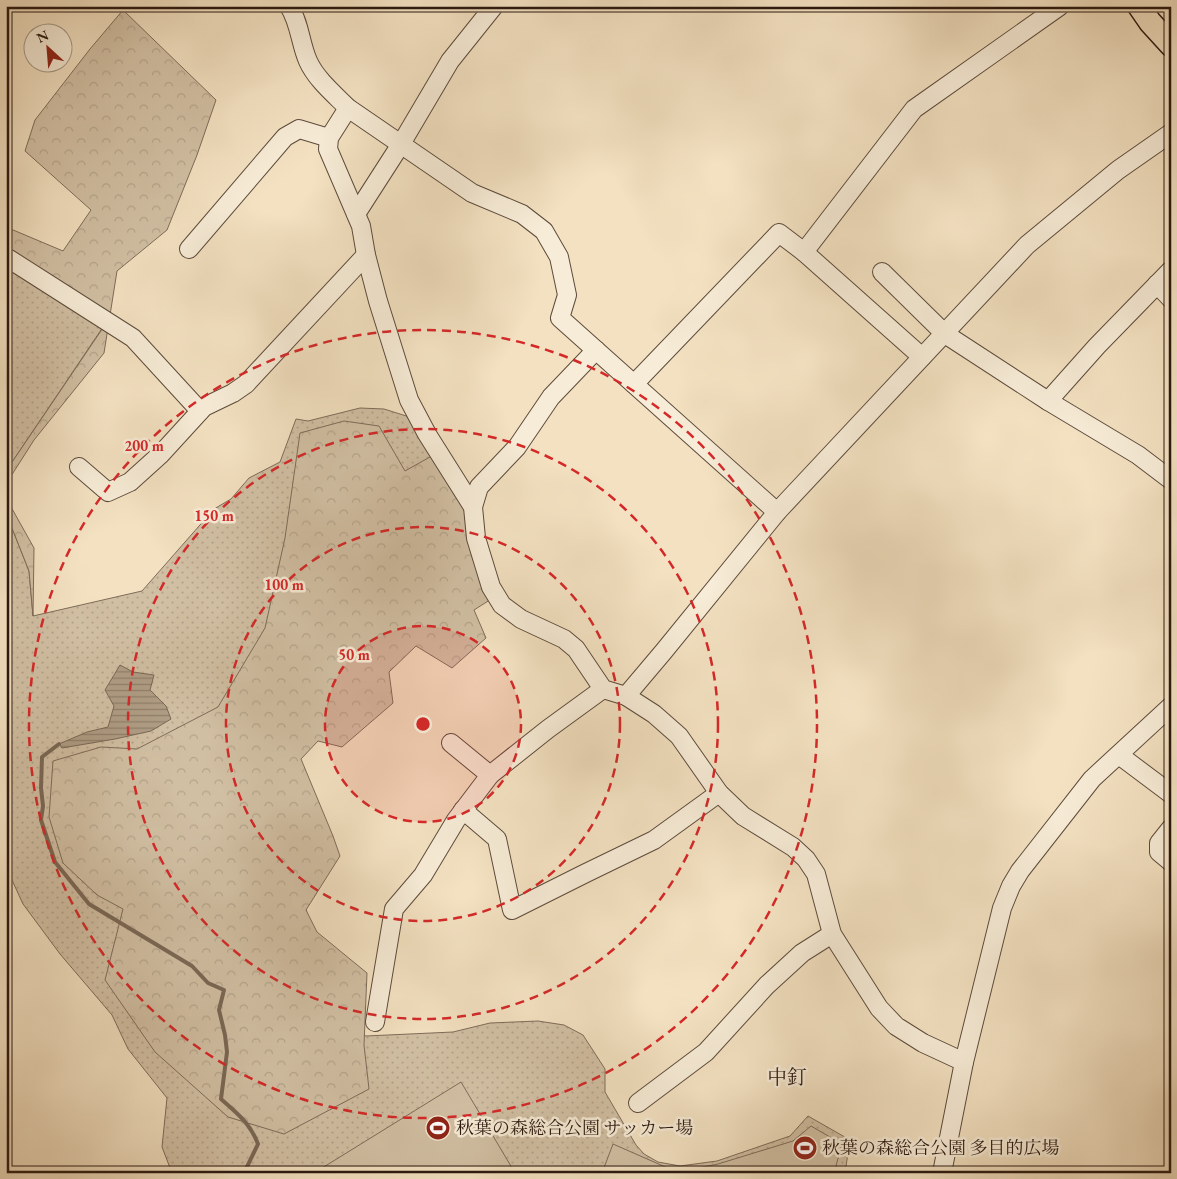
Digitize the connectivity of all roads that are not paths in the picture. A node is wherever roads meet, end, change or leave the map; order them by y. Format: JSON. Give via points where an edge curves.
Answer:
{"nodes":[{"id":1,"x":289,"y":6,"type":"edge"},
{"id":2,"x":494,"y":6,"type":"edge"},
{"id":3,"x":1060,"y":6,"type":"edge"},
{"id":4,"x":1139,"y":6,"type":"edge"},
{"id":5,"x":1171,"y":45,"type":"edge"},
{"id":6,"x":348,"y":108,"type":"junction"},
{"id":7,"x":1171,"y":133,"type":"edge"},
{"id":8,"x":329,"y":138,"type":"junction"},
{"id":9,"x":401,"y":144,"type":"junction"},
{"id":10,"x":356,"y":214,"type":"junction"},
{"id":11,"x":189,"y":249,"type":"dead end"},
{"id":12,"x":804,"y":252,"type":"junction"},
{"id":13,"x":366,"y":255,"type":"junction"},
{"id":14,"x":6,"y":256,"type":"edge"},
{"id":15,"x":1171,"y":270,"type":"edge"},
{"id":16,"x":882,"y":272,"type":"dead end"},
{"id":17,"x":1158,"y":284,"type":"junction"},
{"id":18,"x":1171,"y":298,"type":"edge"},
{"id":19,"x":945,"y":334,"type":"junction"},
{"id":20,"x":596,"y":350,"type":"junction"},
{"id":21,"x":922,"y":357,"type":"junction"},
{"id":22,"x":634,"y":384,"type":"junction"},
{"id":23,"x":1048,"y":401,"type":"junction"},
{"id":24,"x":200,"y":411,"type":"junction"},
{"id":25,"x":79,"y":467,"type":"dead end"},
{"id":26,"x":1171,"y":480,"type":"edge"},
{"id":27,"x":473,"y":507,"type":"junction"},
{"id":28,"x":777,"y":512,"type":"junction"},
{"id":29,"x":603,"y":689,"type":"junction"},
{"id":30,"x":626,"y":696,"type":"junction"},
{"id":31,"x":1171,"y":706,"type":"edge"},
{"id":32,"x":451,"y":742,"type":"dead end"},
{"id":33,"x":1119,"y":755,"type":"junction"},
{"id":34,"x":490,"y":775,"type":"junction"},
{"id":35,"x":719,"y":793,"type":"junction"},
{"id":36,"x":1171,"y":794,"type":"edge"},
{"id":37,"x":463,"y":810,"type":"junction"},
{"id":38,"x":1171,"y":828,"type":"edge"},
{"id":39,"x":1171,"y":862,"type":"edge"},
{"id":40,"x":832,"y":934,"type":"junction"},
{"id":41,"x":375,"y":1022,"type":"dead end"},
{"id":42,"x":964,"y":1062,"type":"junction"},
{"id":43,"x":638,"y":1103,"type":"dead end"},
{"id":44,"x":942,"y":1173,"type":"edge"}],
"edges":[{"from":1,"to":6,"type":"street","via":[[308,61]]},
{"from":2,"to":9,"type":"street","via":[[450,61]]},
{"from":3,"to":12,"type":"street","via":[[914,109]]},
{"from":4,"to":5,"type":"main road"},
{"from":6,"to":8,"type":"street"},
{"from":6,"to":9,"type":"street"},
{"from":7,"to":19,"type":"street","via":[[1118,170],[1027,245]]},
{"from":8,"to":10,"type":"street","via":[[328,149]]},
{"from":8,"to":11,"type":"street","via":[[299,129],[285,137]]},
{"from":9,"to":10,"type":"street"},
{"from":9,"to":20,"type":"street","via":[[472,192],[522,214],[544,231],[559,257],[566,295],[560,318]]},
{"from":10,"to":13,"type":"street"},
{"from":12,"to":21,"type":"street"},
{"from":12,"to":22,"type":"street","via":[[779,233]]},
{"from":13,"to":24,"type":"street","via":[[246,384]]},
{"from":13,"to":27,"type":"street","via":[[409,400]]},
{"from":14,"to":24,"type":"street","via":[[133,338]]},
{"from":15,"to":17,"type":"street"},
{"from":16,"to":19,"type":"street"},
{"from":17,"to":18,"type":"street"},
{"from":17,"to":23,"type":"street"},
{"from":19,"to":21,"type":"street"},
{"from":19,"to":23,"type":"street"},
{"from":20,"to":22,"type":"street"},
{"from":20,"to":27,"type":"street","via":[[551,397],[517,447],[479,487]]},
{"from":21,"to":28,"type":"street"},
{"from":22,"to":28,"type":"street"},
{"from":23,"to":26,"type":"street","via":[[1138,455]]},
{"from":24,"to":25,"type":"street","via":[[130,482],[108,492]]},
{"from":27,"to":29,"type":"street","via":[[476,538],[490,586],[502,605],[521,620],[564,639],[576,649]]},
{"from":28,"to":30,"type":"street"},
{"from":29,"to":30,"type":"street"},
{"from":29,"to":34,"type":"street"},
{"from":30,"to":35,"type":"street","via":[[679,736]]},
{"from":31,"to":33,"type":"street"},
{"from":32,"to":34,"type":"street"},
{"from":33,"to":36,"type":"street"},
{"from":33,"to":42,"type":"street","via":[[1092,779],[1011,886],[1002,908]]},
{"from":34,"to":37,"type":"street"},
{"from":35,"to":37,"type":"street","via":[[654,840],[512,910],[497,839]]},
{"from":35,"to":40,"type":"street","via":[[743,816],[793,847],[806,859],[816,874]]},
{"from":37,"to":41,"type":"street","via":[[423,875],[394,909]]},
{"from":38,"to":39,"type":"street","via":[[1158,843],[1158,852]]},
{"from":40,"to":42,"type":"street","via":[[879,1008],[896,1026]]},
{"from":40,"to":43,"type":"street","via":[[802,953],[767,985],[706,1052]]},
{"from":42,"to":44,"type":"street"}]}
